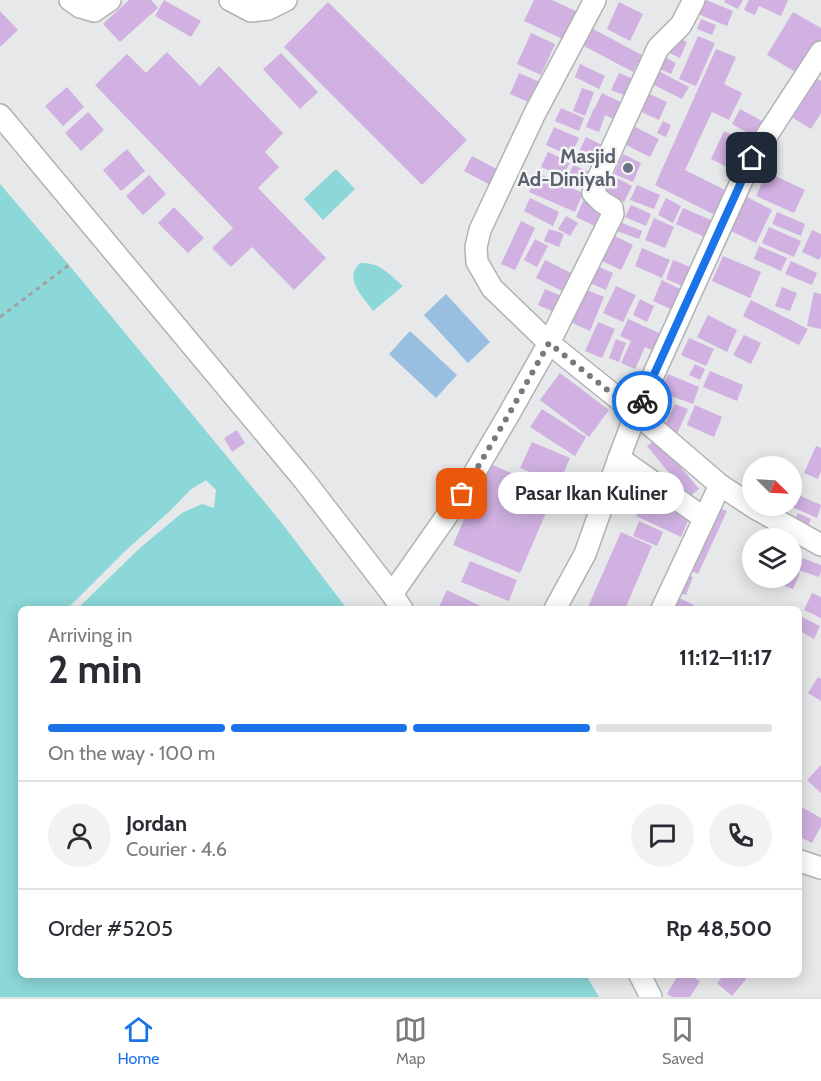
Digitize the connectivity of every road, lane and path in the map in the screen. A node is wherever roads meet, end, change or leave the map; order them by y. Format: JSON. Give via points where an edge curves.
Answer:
{"nodes":[{"id":1,"x":70,"y":0,"type":"edge"},
{"id":2,"x":110,"y":0,"type":"edge"},
{"id":3,"x":230,"y":0,"type":"edge"},
{"id":4,"x":286,"y":0,"type":"edge"},
{"id":5,"x":595,"y":0,"type":"edge"},
{"id":6,"x":694,"y":0,"type":"edge"},
{"id":7,"x":821,"y":51,"type":"edge"},
{"id":8,"x":0,"y":116,"type":"edge"},
{"id":9,"x":69,"y":265,"type":"dead end"},
{"id":10,"x":0,"y":317,"type":"edge"},
{"id":11,"x":549,"y":343,"type":"junction"},
{"id":12,"x":636,"y":413,"type":"junction"},
{"id":13,"x":619,"y":458,"type":"junction"},
{"id":14,"x":720,"y":485,"type":"junction"},
{"id":15,"x":704,"y":518,"type":"junction"},
{"id":16,"x":821,"y":545,"type":"edge"},
{"id":17,"x":397,"y":602,"type":"edge"},
{"id":18,"x":557,"y":606,"type":"edge"},
{"id":19,"x":663,"y":606,"type":"edge"},
{"id":20,"x":802,"y":862,"type":"edge"},
{"id":21,"x":821,"y":868,"type":"edge"},
{"id":22,"x":642,"y":978,"type":"edge"},
{"id":23,"x":651,"y":997,"type":"edge"}],
"edges":[{"from":1,"to":2,"type":"street","via":[[94,11]]},
{"from":3,"to":4,"type":"street","via":[[251,11],[268,9]]},
{"from":5,"to":11,"type":"street","via":[[535,113],[480,230],[476,247],[477,262],[492,288]]},
{"from":6,"to":11,"type":"street","via":[[681,25],[658,48],[597,181],[593,193],[612,208],[613,214]]},
{"from":7,"to":12,"type":"street","via":[[752,158]]},
{"from":8,"to":17,"type":"street","via":[[304,480]]},
{"from":9,"to":10,"type":"path"},
{"from":11,"to":12,"type":"street"},
{"from":11,"to":17,"type":"street"},
{"from":12,"to":13,"type":"street"},
{"from":12,"to":14,"type":"street"},
{"from":13,"to":15,"type":"street"},
{"from":13,"to":18,"type":"street","via":[[585,554]]},
{"from":14,"to":15,"type":"street"},
{"from":14,"to":16,"type":"street"},
{"from":15,"to":19,"type":"street"},
{"from":20,"to":21,"type":"street"},
{"from":22,"to":23,"type":"street"}]}
